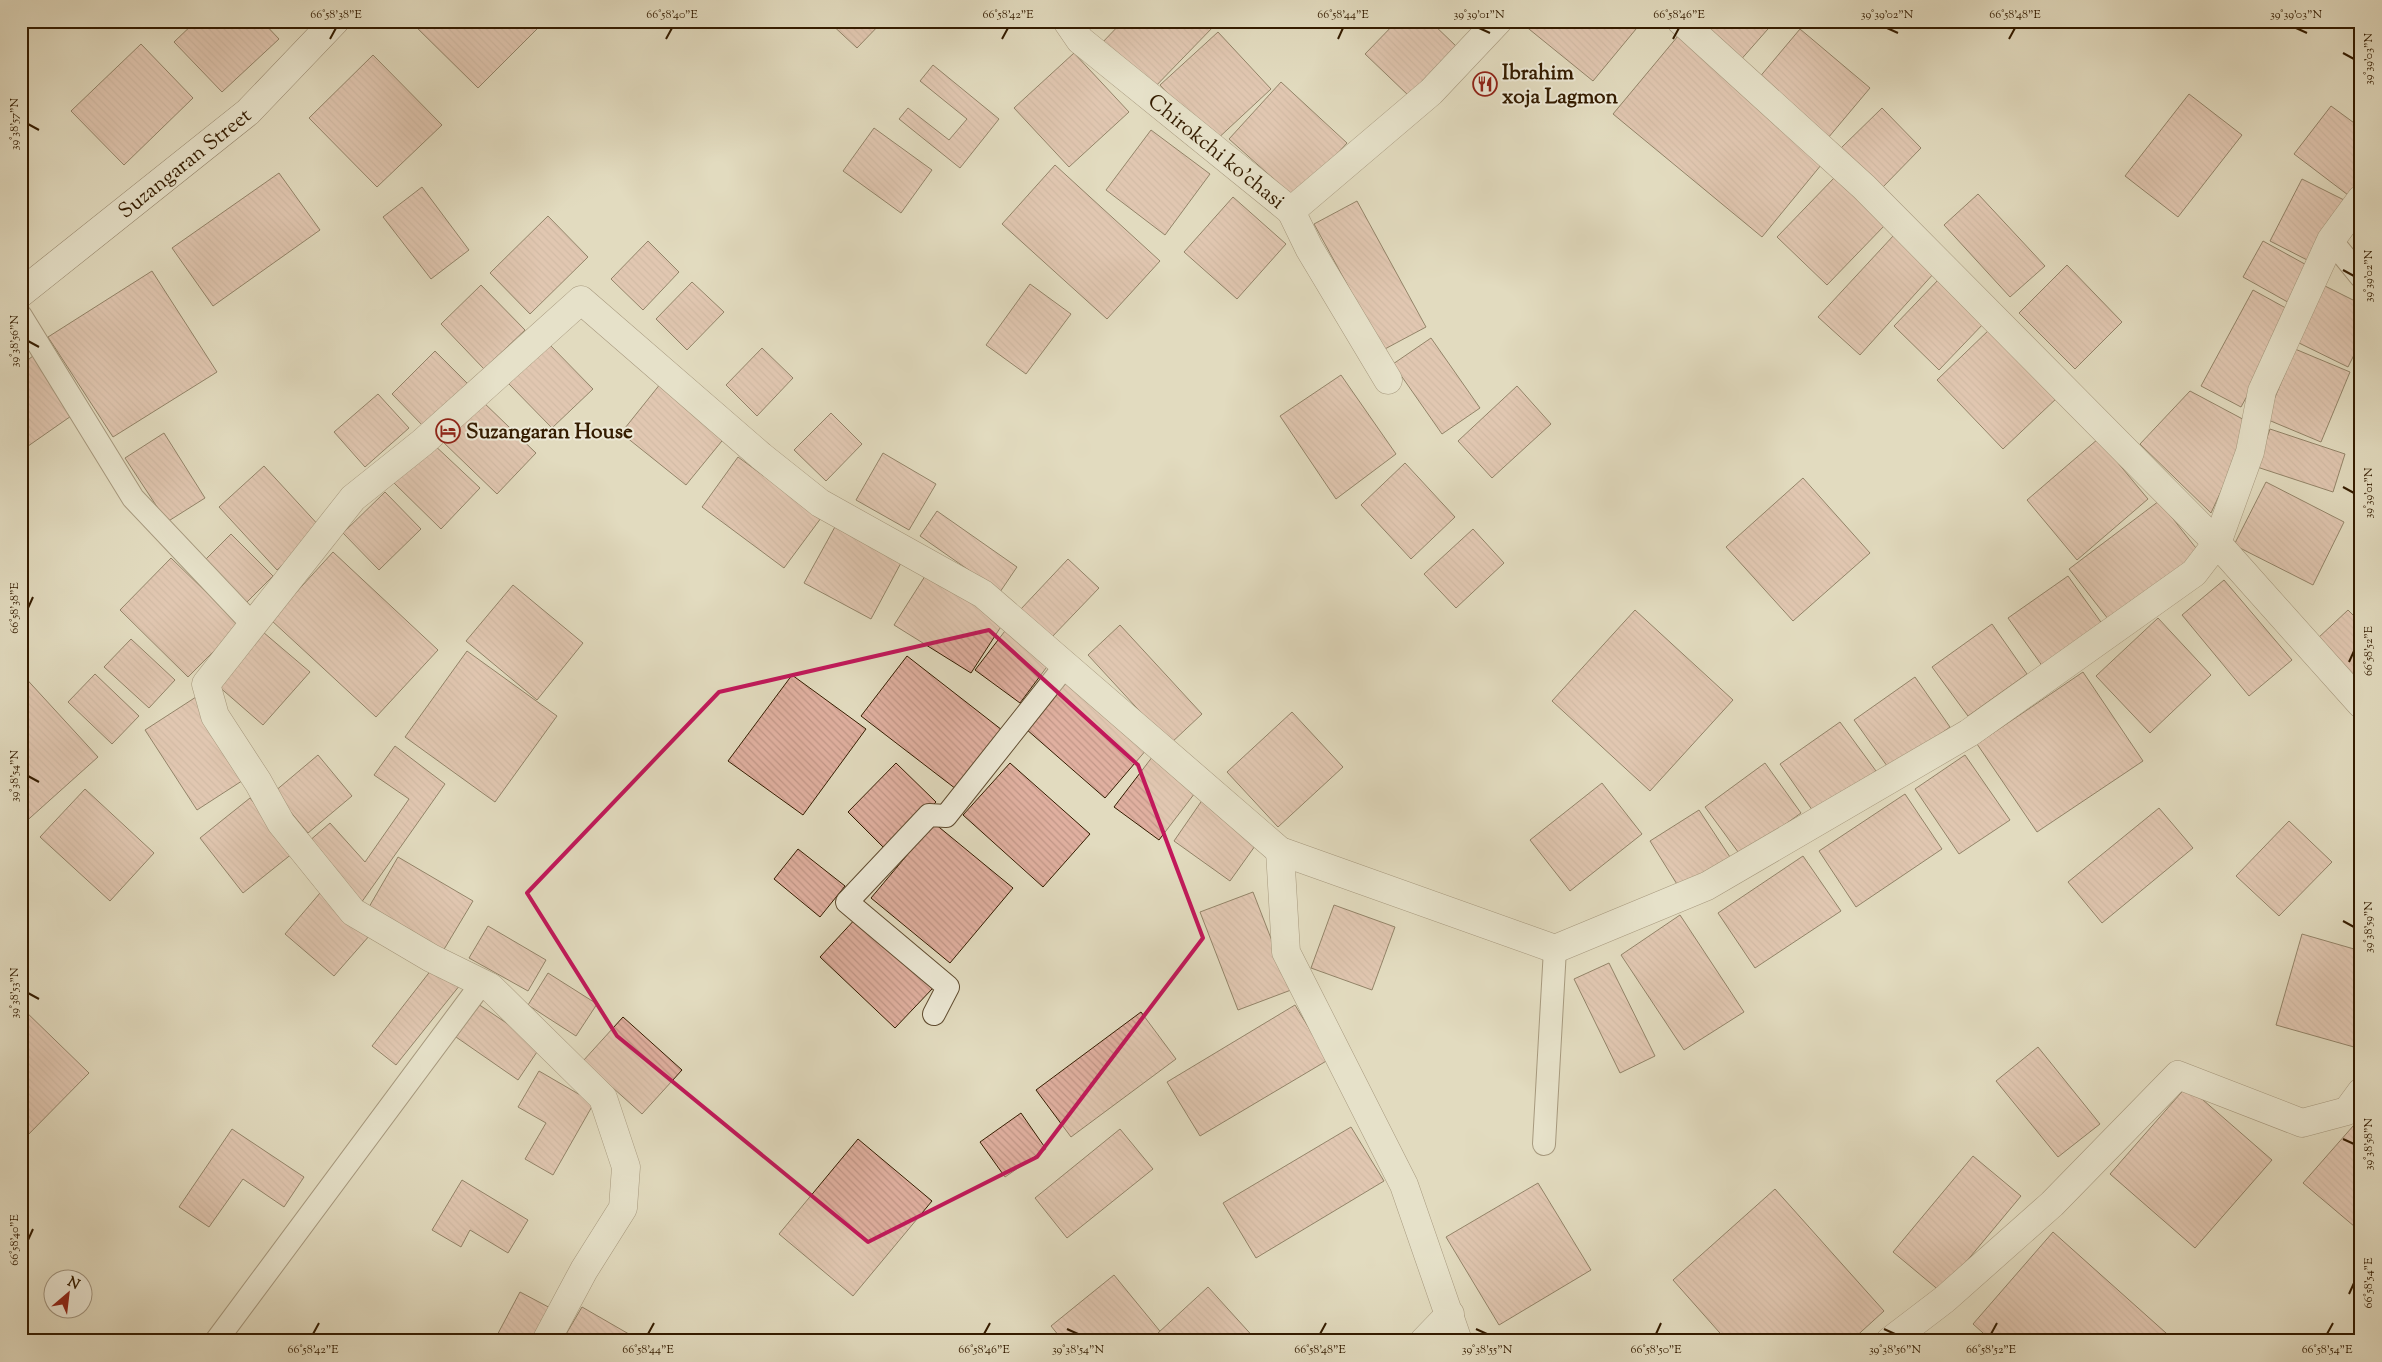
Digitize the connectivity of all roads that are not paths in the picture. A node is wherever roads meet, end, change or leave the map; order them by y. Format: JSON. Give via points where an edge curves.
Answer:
{"nodes":[{"id":1,"x":335,"y":21,"type":"edge"},
{"id":2,"x":1067,"y":21,"type":"edge"},
{"id":3,"x":1498,"y":21,"type":"edge"},
{"id":4,"x":1681,"y":21,"type":"edge"},
{"id":5,"x":2361,"y":199,"type":"edge"},
{"id":6,"x":1291,"y":211,"type":"junction"},
{"id":7,"x":2331,"y":240,"type":"junction"},
{"id":8,"x":2361,"y":277,"type":"edge"},
{"id":9,"x":21,"y":292,"type":"edge"},
{"id":10,"x":21,"y":316,"type":"edge"},
{"id":11,"x":1388,"y":380,"type":"dead end"},
{"id":12,"x":2217,"y":543,"type":"junction"},
{"id":13,"x":254,"y":626,"type":"junction"},
{"id":14,"x":1065,"y":666,"type":"junction"},
{"id":15,"x":2361,"y":704,"type":"edge"},
{"id":16,"x":1280,"y":851,"type":"junction"},
{"id":17,"x":1555,"y":950,"type":"junction"},
{"id":18,"x":482,"y":982,"type":"junction"},
{"id":19,"x":934,"y":1014,"type":"dead end"},
{"id":20,"x":2361,"y":1092,"type":"edge"},
{"id":21,"x":1544,"y":1144,"type":"dead end"},
{"id":22,"x":1450,"y":1314,"type":"junction"},
{"id":23,"x":216,"y":1341,"type":"edge"},
{"id":24,"x":546,"y":1341,"type":"edge"},
{"id":25,"x":1424,"y":1341,"type":"edge"},
{"id":26,"x":1458,"y":1341,"type":"edge"},
{"id":27,"x":1890,"y":1341,"type":"edge"}],
"edges":[{"from":1,"to":9,"type":"street","name":"Suzangaran Street","via":[[248,112]]},
{"from":2,"to":6,"type":"street","name":"Chirokchi ko'chasi","via":[[1080,40]]},
{"from":3,"to":6,"type":"street","name":"Chirokchi ko'chasi","via":[[1431,92]]},
{"from":4,"to":12,"type":"street","via":[[1864,187]]},
{"from":5,"to":7,"type":"street"},
{"from":6,"to":11,"type":"street","via":[[1308,248]]},
{"from":7,"to":8,"type":"lane"},
{"from":7,"to":12,"type":"street","via":[[2262,391],[2250,452]]},
{"from":10,"to":13,"type":"lane","via":[[133,498]]},
{"from":12,"to":15,"type":"street"},
{"from":12,"to":17,"type":"street","via":[[2194,573],[1969,733],[1707,886]]},
{"from":13,"to":14,"type":"street","via":[[353,498],[424,442],[581,300],[761,456],[820,502],[983,594]]},
{"from":13,"to":18,"type":"street","via":[[206,684],[215,716],[280,823],[353,912],[431,958]]},
{"from":14,"to":16,"type":"street"},
{"from":14,"to":19,"type":"lane","via":[[946,816],[929,815],[847,902],[948,987]]},
{"from":16,"to":17,"type":"street"},
{"from":16,"to":22,"type":"street","via":[[1286,952],[1404,1185]]},
{"from":17,"to":21,"type":"lane"},
{"from":18,"to":23,"type":"lane"},
{"from":18,"to":24,"type":"street","via":[[603,1098],[626,1167],[623,1208],[584,1270]]},
{"from":20,"to":27,"type":"street","via":[[2347,1111],[2302,1123],[2178,1075],[2052,1204],[1945,1299]]},
{"from":22,"to":25,"type":"street"},
{"from":22,"to":26,"type":"street"}]}
